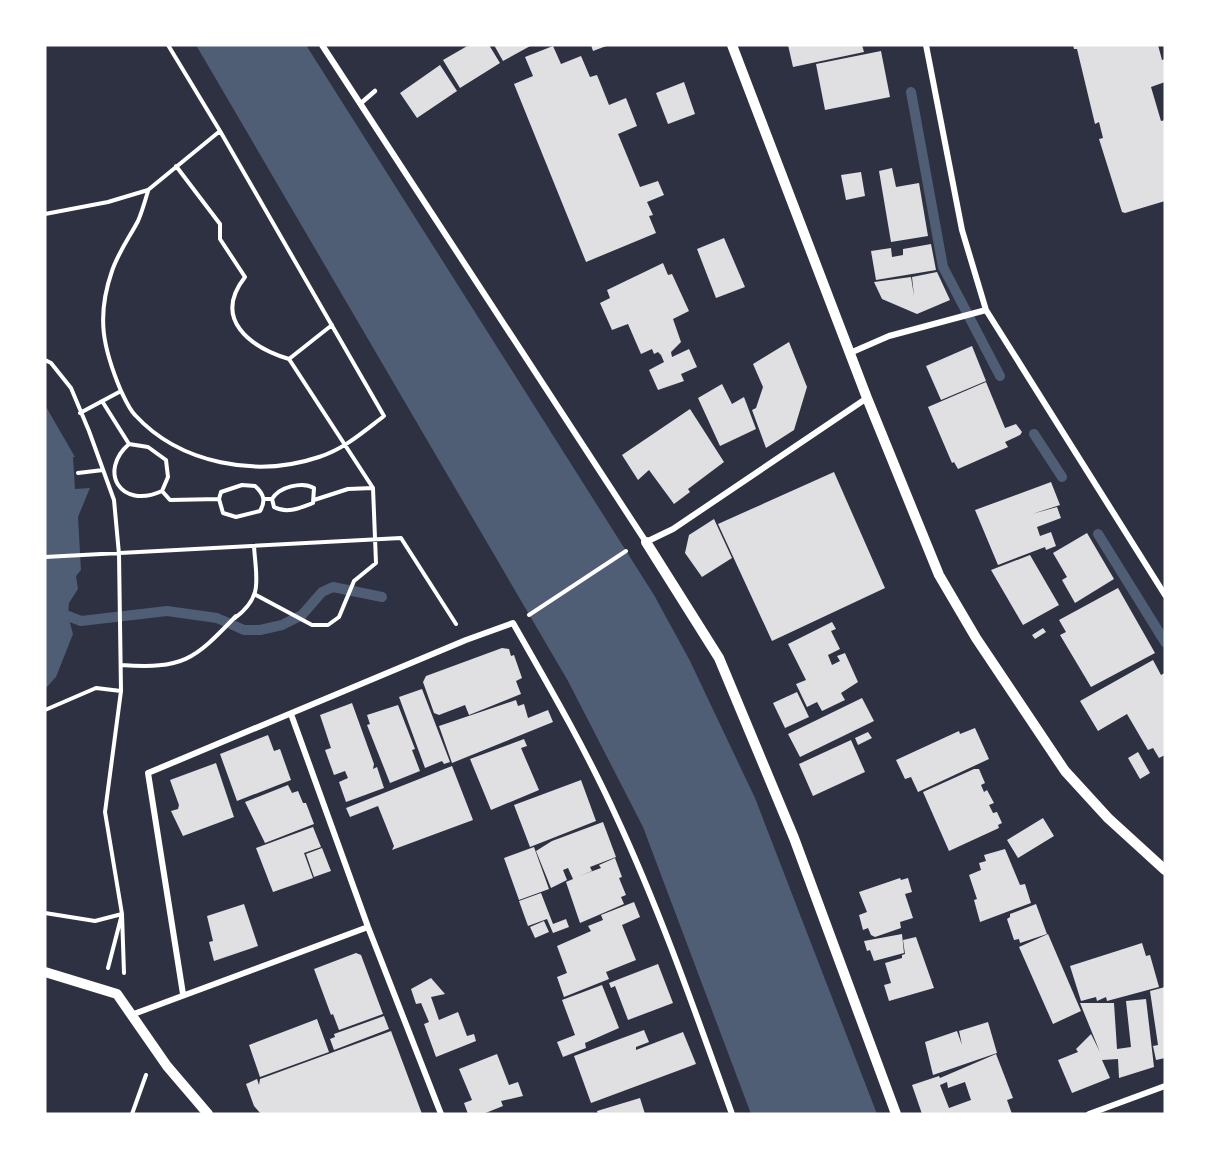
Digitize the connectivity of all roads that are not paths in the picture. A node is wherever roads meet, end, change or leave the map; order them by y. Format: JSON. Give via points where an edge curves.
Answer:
{"nodes":[{"id":1,"x":322,"y":45,"type":"edge"},
{"id":2,"x":732,"y":45,"type":"edge"},
{"id":3,"x":926,"y":45,"type":"edge"},
{"id":4,"x":375,"y":91,"type":"dead end"},
{"id":5,"x":360,"y":104,"type":"junction"},
{"id":6,"x":986,"y":310,"type":"junction"},
{"id":7,"x":850,"y":353,"type":"junction"},
{"id":8,"x":867,"y":398,"type":"junction"},
{"id":9,"x":646,"y":542,"type":"junction"},
{"id":10,"x":1165,"y":595,"type":"edge"},
{"id":11,"x":291,"y":714,"type":"junction"},
{"id":12,"x":1165,"y":870,"type":"edge"},
{"id":13,"x":368,"y":927,"type":"junction"},
{"id":14,"x":45,"y":972,"type":"edge"},
{"id":15,"x":183,"y":994,"type":"junction"},
{"id":16,"x":131,"y":1015,"type":"junction"},
{"id":17,"x":1165,"y":1086,"type":"edge"},
{"id":18,"x":208,"y":1114,"type":"edge"},
{"id":19,"x":441,"y":1114,"type":"edge"},
{"id":20,"x":732,"y":1114,"type":"edge"},
{"id":21,"x":896,"y":1114,"type":"edge"},
{"id":22,"x":1089,"y":1114,"type":"edge"}],
"edges":[{"from":1,"to":5,"type":"street"},
{"from":2,"to":7,"type":"street"},
{"from":3,"to":6,"type":"street","via":[[962,230]]},
{"from":4,"to":5,"type":"lane"},
{"from":5,"to":9,"type":"street"},
{"from":6,"to":7,"type":"street","via":[[890,336]]},
{"from":6,"to":10,"type":"street"},
{"from":7,"to":8,"type":"street"},
{"from":8,"to":9,"type":"street","via":[[673,529]]},
{"from":8,"to":12,"type":"street","via":[[939,575],[976,638],[1065,771],[1108,818]]},
{"from":9,"to":21,"type":"street","via":[[719,658],[738,701],[798,849]]},
{"from":11,"to":13,"type":"street"},
{"from":11,"to":15,"type":"street","via":[[148,773]]},
{"from":11,"to":20,"type":"street","via":[[513,623],[616,816],[665,928]]},
{"from":13,"to":15,"type":"street"},
{"from":13,"to":19,"type":"street"},
{"from":14,"to":16,"type":"street","via":[[117,994]]},
{"from":15,"to":16,"type":"street"},
{"from":16,"to":18,"type":"street"},
{"from":17,"to":22,"type":"street"}]}
